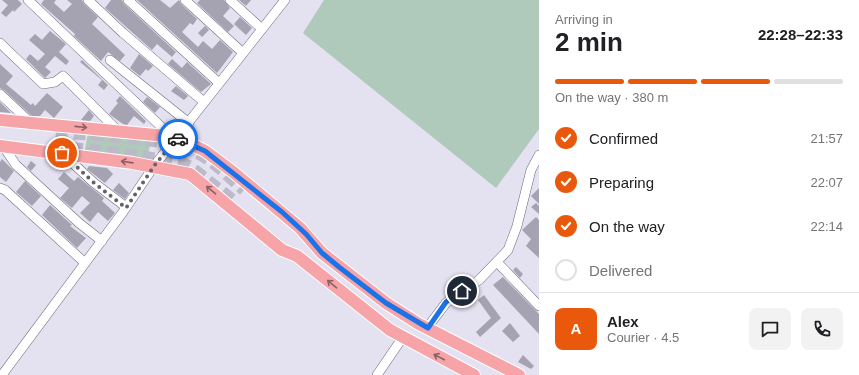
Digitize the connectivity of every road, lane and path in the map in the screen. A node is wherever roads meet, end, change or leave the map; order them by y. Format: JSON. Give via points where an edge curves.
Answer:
{"nodes":[{"id":1,"x":28,"y":0,"type":"edge"},
{"id":2,"x":88,"y":0,"type":"edge"},
{"id":3,"x":128,"y":0,"type":"edge"},
{"id":4,"x":185,"y":0,"type":"edge"},
{"id":5,"x":230,"y":0,"type":"edge"},
{"id":6,"x":285,"y":0,"type":"edge"},
{"id":7,"x":262,"y":29,"type":"junction"},
{"id":8,"x":0,"y":43,"type":"edge"},
{"id":9,"x":243,"y":53,"type":"junction"},
{"id":10,"x":110,"y":60,"type":"dead end"},
{"id":11,"x":219,"y":83,"type":"junction"},
{"id":12,"x":0,"y":94,"type":"edge"},
{"id":13,"x":204,"y":102,"type":"junction"},
{"id":14,"x":0,"y":120,"type":"edge"},
{"id":15,"x":30,"y":122,"type":"junction"},
{"id":16,"x":189,"y":123,"type":"junction"},
{"id":17,"x":0,"y":126,"type":"edge"},
{"id":18,"x":118,"y":131,"type":"junction"},
{"id":19,"x":56,"y":132,"type":"tunnel mouth"},
{"id":20,"x":174,"y":138,"type":"junction"},
{"id":21,"x":1,"y":144,"type":"edge"},
{"id":22,"x":57,"y":150,"type":"junction"},
{"id":23,"x":539,"y":155,"type":"edge"},
{"id":24,"x":154,"y":166,"type":"junction"},
{"id":25,"x":0,"y":188,"type":"edge"},
{"id":26,"x":244,"y":190,"type":"tunnel mouth"},
{"id":27,"x":234,"y":201,"type":"tunnel mouth"},
{"id":28,"x":126,"y":208,"type":"junction"},
{"id":29,"x":102,"y":241,"type":"junction"},
{"id":30,"x":322,"y":253,"type":"junction"},
{"id":31,"x":297,"y":256,"type":"junction"},
{"id":32,"x":497,"y":262,"type":"junction"},
{"id":33,"x":85,"y":263,"type":"junction"},
{"id":34,"x":539,"y":306,"type":"edge"},
{"id":35,"x":428,"y":328,"type":"junction"},
{"id":36,"x":403,"y":337,"type":"junction"},
{"id":37,"x":502,"y":371,"type":"edge"},
{"id":38,"x":2,"y":375,"type":"edge"},
{"id":39,"x":377,"y":375,"type":"edge"},
{"id":40,"x":474,"y":375,"type":"edge"},
{"id":41,"x":519,"y":375,"type":"edge"}],
"edges":[{"from":1,"to":20,"type":"street"},
{"from":2,"to":13,"type":"street"},
{"from":3,"to":11,"type":"street"},
{"from":4,"to":9,"type":"street"},
{"from":5,"to":7,"type":"street"},
{"from":6,"to":7,"type":"street"},
{"from":7,"to":9,"type":"street"},
{"from":8,"to":18,"type":"street","via":[[43,84],[55,82],[63,76]]},
{"from":9,"to":11,"type":"street"},
{"from":10,"to":16,"type":"street"},
{"from":11,"to":13,"type":"street"},
{"from":12,"to":15,"type":"street"},
{"from":13,"to":16,"type":"street"},
{"from":14,"to":15,"type":"main road"},
{"from":15,"to":18,"type":"main road","one_way":true},
{"from":16,"to":20,"type":"street"},
{"from":17,"to":19,"type":"main road"},
{"from":18,"to":20,"type":"main road"},
{"from":20,"to":24,"type":"street"},
{"from":20,"to":30,"type":"main road","via":[[205,151],[233,172],[300,228]]},
{"from":21,"to":22,"type":"main road"},
{"from":21,"to":29,"type":"street","via":[[16,165]]},
{"from":24,"to":22,"type":"main road","one_way":true},
{"from":22,"to":28,"type":"street"},
{"from":23,"to":32,"type":"street","via":[[530,170],[517,226],[508,250]]},
{"from":24,"to":28,"type":"street"},
{"from":31,"to":24,"type":"main road","one_way":true,"via":[[282,250],[190,174]]},
{"from":25,"to":33,"type":"street"},
{"from":26,"to":30,"type":"main road"},
{"from":27,"to":31,"type":"main road"},
{"from":28,"to":29,"type":"street"},
{"from":29,"to":33,"type":"street"},
{"from":30,"to":35,"type":"main road","via":[[386,303]]},
{"from":36,"to":31,"type":"main road","one_way":true,"via":[[390,330]]},
{"from":32,"to":34,"type":"street"},
{"from":32,"to":35,"type":"street","via":[[479,280],[446,302]]},
{"from":33,"to":38,"type":"street"},
{"from":35,"to":37,"type":"main road"},
{"from":36,"to":39,"type":"street"},
{"from":40,"to":36,"type":"main road","one_way":true},
{"from":37,"to":41,"type":"main road"}]}
